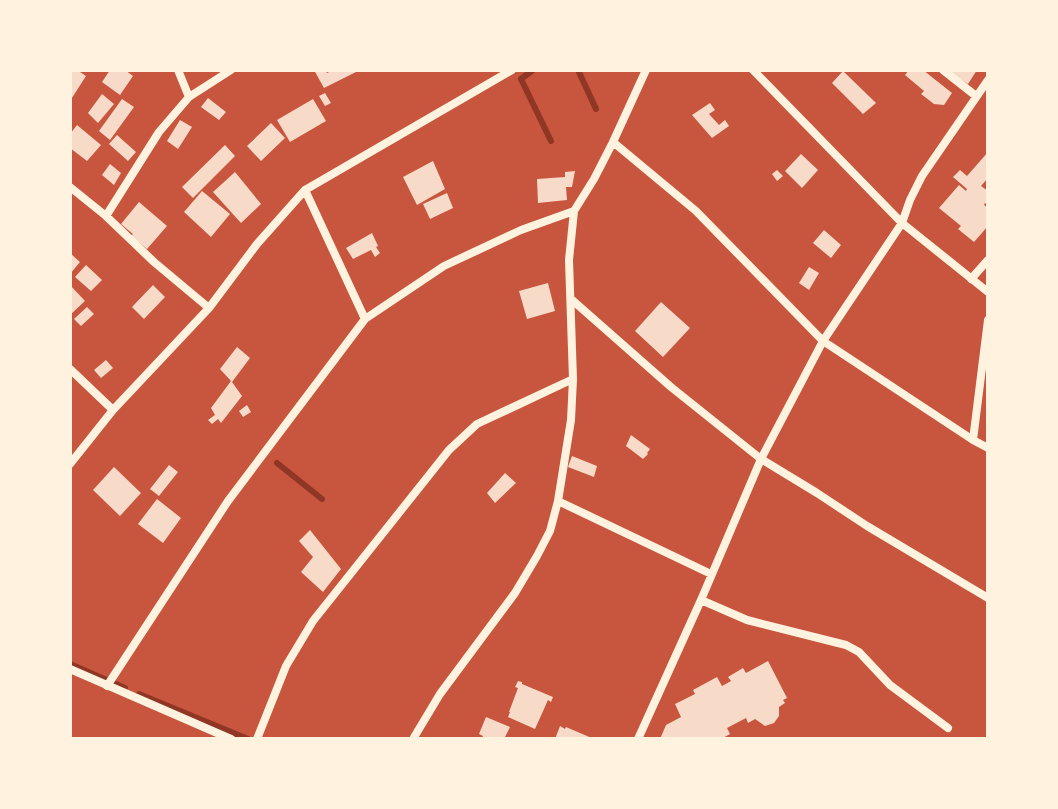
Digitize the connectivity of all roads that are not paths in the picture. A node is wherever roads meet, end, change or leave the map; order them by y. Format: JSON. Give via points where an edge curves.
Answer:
{"nodes":[{"id":1,"x":178,"y":70,"type":"edge"},
{"id":2,"x":231,"y":70,"type":"edge"},
{"id":3,"x":512,"y":70,"type":"edge"},
{"id":4,"x":646,"y":70,"type":"edge"},
{"id":5,"x":753,"y":70,"type":"edge"},
{"id":6,"x":943,"y":70,"type":"edge"},
{"id":7,"x":988,"y":80,"type":"edge"},
{"id":8,"x":976,"y":96,"type":"junction"},
{"id":9,"x":189,"y":97,"type":"junction"},
{"id":10,"x":613,"y":142,"type":"junction"},
{"id":11,"x":70,"y":187,"type":"edge"},
{"id":12,"x":305,"y":190,"type":"junction"},
{"id":13,"x":574,"y":211,"type":"junction"},
{"id":14,"x":106,"y":216,"type":"junction"},
{"id":15,"x":902,"y":223,"type":"junction"},
{"id":16,"x":988,"y":260,"type":"edge"},
{"id":17,"x":971,"y":279,"type":"junction"},
{"id":18,"x":988,"y":292,"type":"edge"},
{"id":19,"x":571,"y":299,"type":"junction"},
{"id":20,"x":209,"y":308,"type":"junction"},
{"id":21,"x":365,"y":319,"type":"junction"},
{"id":22,"x":988,"y":320,"type":"edge"},
{"id":23,"x":823,"y":341,"type":"junction"},
{"id":24,"x":70,"y":369,"type":"edge"},
{"id":25,"x":573,"y":379,"type":"junction"},
{"id":26,"x":113,"y":410,"type":"junction"},
{"id":27,"x":973,"y":440,"type":"junction"},
{"id":28,"x":988,"y":448,"type":"edge"},
{"id":29,"x":761,"y":459,"type":"junction"},
{"id":30,"x":70,"y":464,"type":"edge"},
{"id":31,"x":558,"y":501,"type":"junction"},
{"id":32,"x":711,"y":574,"type":"junction"},
{"id":33,"x":988,"y":598,"type":"edge"},
{"id":34,"x":701,"y":600,"type":"junction"},
{"id":35,"x":70,"y":669,"type":"edge"},
{"id":36,"x":107,"y":686,"type":"junction"},
{"id":37,"x":948,"y":728,"type":"dead end"},
{"id":38,"x":231,"y":739,"type":"edge"},
{"id":39,"x":257,"y":739,"type":"edge"},
{"id":40,"x":413,"y":739,"type":"edge"},
{"id":41,"x":638,"y":739,"type":"edge"}],
"edges":[{"from":1,"to":9,"type":"street"},
{"from":2,"to":9,"type":"street"},
{"from":3,"to":12,"type":"street"},
{"from":4,"to":10,"type":"street"},
{"from":5,"to":15,"type":"street"},
{"from":6,"to":8,"type":"street"},
{"from":7,"to":8,"type":"street"},
{"from":8,"to":15,"type":"street","via":[[922,176]]},
{"from":9,"to":14,"type":"street","via":[[159,132]]},
{"from":10,"to":13,"type":"street"},
{"from":10,"to":23,"type":"street","via":[[696,211]]},
{"from":11,"to":14,"type":"street"},
{"from":12,"to":20,"type":"street"},
{"from":12,"to":21,"type":"street"},
{"from":13,"to":19,"type":"street"},
{"from":13,"to":21,"type":"street","via":[[444,266]]},
{"from":14,"to":20,"type":"street"},
{"from":15,"to":17,"type":"street"},
{"from":15,"to":23,"type":"street"},
{"from":16,"to":17,"type":"street"},
{"from":17,"to":18,"type":"street"},
{"from":19,"to":25,"type":"street"},
{"from":19,"to":29,"type":"street"},
{"from":20,"to":26,"type":"street"},
{"from":21,"to":36,"type":"street","via":[[228,501]]},
{"from":22,"to":27,"type":"street"},
{"from":23,"to":27,"type":"street"},
{"from":23,"to":29,"type":"street"},
{"from":24,"to":26,"type":"street"},
{"from":25,"to":31,"type":"street"},
{"from":25,"to":39,"type":"street","via":[[477,424],[449,450],[313,621],[286,666]]},
{"from":26,"to":30,"type":"street"},
{"from":27,"to":28,"type":"street"},
{"from":29,"to":32,"type":"street"},
{"from":29,"to":33,"type":"street"},
{"from":31,"to":32,"type":"street"},
{"from":31,"to":40,"type":"street","via":[[550,531],[523,581]]},
{"from":32,"to":34,"type":"street"},
{"from":34,"to":37,"type":"street","via":[[747,620],[846,645]]},
{"from":34,"to":41,"type":"street"},
{"from":35,"to":36,"type":"street"},
{"from":36,"to":38,"type":"street"}]}
